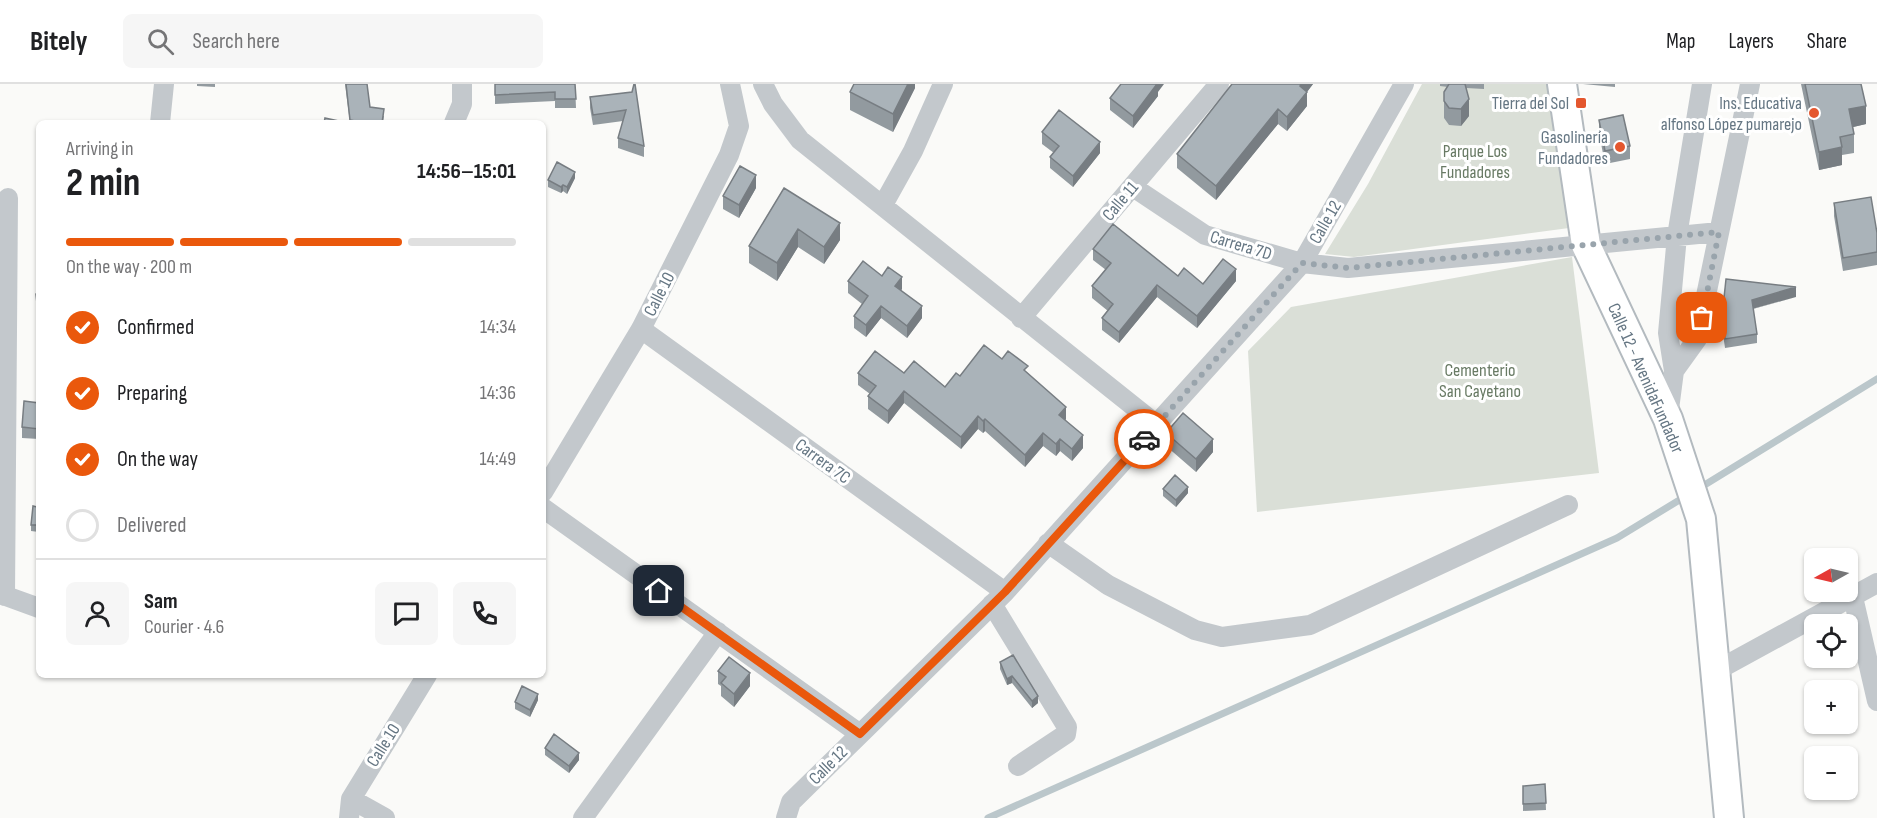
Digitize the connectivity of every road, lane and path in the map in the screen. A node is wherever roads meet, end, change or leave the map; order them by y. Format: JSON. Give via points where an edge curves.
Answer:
{"nodes":[{"id":1,"x":164,"y":84,"type":"edge"},
{"id":2,"x":462,"y":84,"type":"edge"},
{"id":3,"x":730,"y":84,"type":"edge"},
{"id":4,"x":763,"y":84,"type":"edge"},
{"id":5,"x":943,"y":84,"type":"edge"},
{"id":6,"x":1219,"y":84,"type":"edge"},
{"id":7,"x":1404,"y":84,"type":"edge"},
{"id":8,"x":1562,"y":84,"type":"edge"},
{"id":9,"x":1702,"y":84,"type":"edge"},
{"id":10,"x":1750,"y":84,"type":"edge"},
{"id":11,"x":160,"y":120,"type":"edge"},
{"id":12,"x":455,"y":120,"type":"edge"},
{"id":13,"x":1133,"y":187,"type":"junction"},
{"id":14,"x":8,"y":198,"type":"dead end"},
{"id":15,"x":883,"y":205,"type":"junction"},
{"id":16,"x":1719,"y":232,"type":"junction"},
{"id":17,"x":1677,"y":236,"type":"junction"},
{"id":18,"x":1586,"y":245,"type":"junction"},
{"id":19,"x":1302,"y":263,"type":"junction"},
{"id":20,"x":1021,"y":318,"type":"junction"},
{"id":21,"x":641,"y":329,"type":"junction"},
{"id":22,"x":1674,"y":371,"type":"junction"},
{"id":23,"x":1668,"y":419,"type":"junction"},
{"id":24,"x":1157,"y":425,"type":"junction"},
{"id":25,"x":546,"y":487,"type":"edge"},
{"id":26,"x":1568,"y":505,"type":"dead end"},
{"id":27,"x":546,"y":510,"type":"edge"},
{"id":28,"x":1048,"y":543,"type":"junction"},
{"id":29,"x":1877,"y":583,"type":"edge"},
{"id":30,"x":1858,"y":594,"type":"edge"},
{"id":31,"x":2,"y":595,"type":"edge"},
{"id":32,"x":999,"y":598,"type":"junction"},
{"id":33,"x":1844,"y":602,"type":"edge"},
{"id":34,"x":1854,"y":602,"type":"edge"},
{"id":35,"x":36,"y":607,"type":"edge"},
{"id":36,"x":718,"y":632,"type":"junction"},
{"id":37,"x":1714,"y":672,"type":"junction"},
{"id":38,"x":425,"y":678,"type":"edge"},
{"id":39,"x":1877,"y":699,"type":"edge"},
{"id":40,"x":860,"y":734,"type":"junction"},
{"id":41,"x":1018,"y":766,"type":"dead end"},
{"id":42,"x":350,"y":809,"type":"edge"},
{"id":43,"x":385,"y":818,"type":"edge"},
{"id":44,"x":583,"y":818,"type":"edge"},
{"id":45,"x":786,"y":818,"type":"edge"},
{"id":46,"x":1729,"y":818,"type":"edge"}],
"edges":[{"from":1,"to":11,"type":"street"},
{"from":2,"to":12,"type":"street","via":[[462,104]]},
{"from":3,"to":21,"type":"street","name":"Calle 10","via":[[739,126],[729,155]]},
{"from":4,"to":15,"type":"street","via":[[800,140]]},
{"from":5,"to":15,"type":"street"},
{"from":6,"to":13,"type":"street","name":"Calle 11"},
{"from":7,"to":19,"type":"street","name":"Calle 12"},
{"from":8,"to":18,"type":"street","name":"Calle 12 - AvenidaFundador"},
{"from":9,"to":17,"type":"street"},
{"from":10,"to":16,"type":"street"},
{"from":13,"to":19,"type":"street","name":"Carrera 7D","via":[[1205,235]]},
{"from":13,"to":20,"type":"street","name":"Calle 11"},
{"from":14,"to":31,"type":"street"},
{"from":15,"to":20,"type":"street"},
{"from":16,"to":17,"type":"street","name":"Carrera 7D"},
{"from":16,"to":22,"type":"street","via":[[1697,339]]},
{"from":17,"to":18,"type":"street","name":"Carrera 7D"},
{"from":17,"to":22,"type":"street","via":[[1668,333]]},
{"from":18,"to":19,"type":"street","name":"Carrera 7D","via":[[1348,268]]},
{"from":18,"to":23,"type":"street","name":"Calle 12 - AvenidaFundador"},
{"from":19,"to":24,"type":"street","name":"Calle 12"},
{"from":20,"to":24,"type":"street"},
{"from":21,"to":25,"type":"street","name":"Calle 10"},
{"from":21,"to":32,"type":"street","name":"Carrera 7C"},
{"from":22,"to":23,"type":"street"},
{"from":23,"to":37,"type":"street","name":"Calle 12 - AvenidaFundador","via":[[1701,519]]},
{"from":24,"to":28,"type":"street","name":"Calle 12"},
{"from":26,"to":28,"type":"street","via":[[1310,625],[1222,637],[1195,630],[1108,585]]},
{"from":27,"to":36,"type":"street"},
{"from":28,"to":32,"type":"street","name":"Calle 12"},
{"from":29,"to":30,"type":"street"},
{"from":31,"to":35,"type":"street"},
{"from":32,"to":40,"type":"street","name":"Calle 12"},
{"from":32,"to":41,"type":"street","name":"Carrera 7C","via":[[1067,728],[1066,734]]},
{"from":33,"to":37,"type":"street"},
{"from":34,"to":39,"type":"street"},
{"from":36,"to":40,"type":"street"},
{"from":36,"to":44,"type":"street"},
{"from":37,"to":46,"type":"street","name":"Calle 12 - AvenidaFundador"},
{"from":38,"to":42,"type":"street","name":"Calle 10"},
{"from":40,"to":45,"type":"street","name":"Calle 12","via":[[791,802]]},
{"from":42,"to":43,"type":"street"}]}
